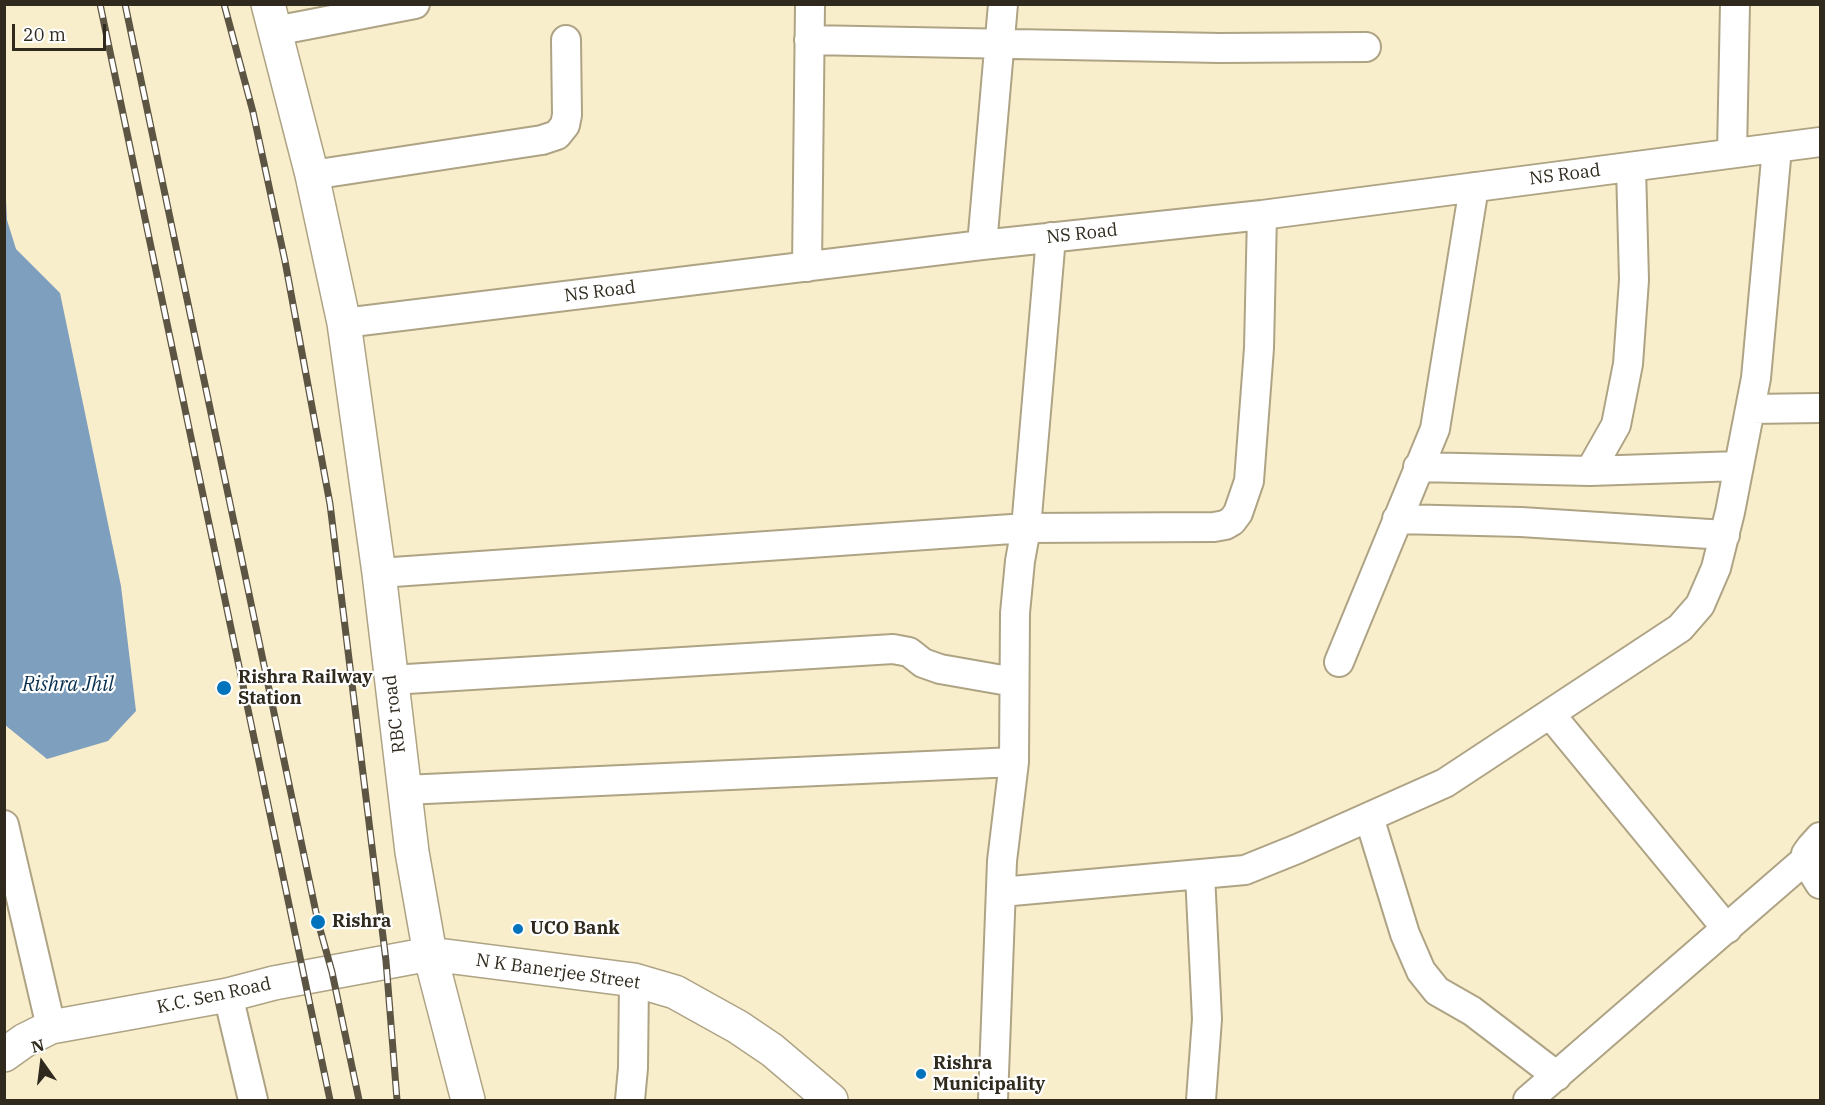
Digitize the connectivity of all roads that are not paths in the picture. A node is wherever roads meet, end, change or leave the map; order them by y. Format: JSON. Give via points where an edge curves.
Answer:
{"nodes":[{"id":1,"x":415,"y":4,"type":"edge"},
{"id":2,"x":810,"y":4,"type":"edge"},
{"id":3,"x":1003,"y":4,"type":"edge"},
{"id":4,"x":1735,"y":4,"type":"edge"},
{"id":5,"x":272,"y":18,"type":"edge"},
{"id":6,"x":566,"y":40,"type":"dead end"},
{"id":7,"x":809,"y":40,"type":"junction"},
{"id":8,"x":1000,"y":44,"type":"junction"},
{"id":9,"x":1366,"y":47,"type":"dead end"},
{"id":10,"x":1821,"y":142,"type":"edge"},
{"id":11,"x":1777,"y":147,"type":"junction"},
{"id":12,"x":1732,"y":153,"type":"junction"},
{"id":13,"x":1631,"y":167,"type":"junction"},
{"id":14,"x":312,"y":175,"type":"junction"},
{"id":15,"x":1474,"y":187,"type":"junction"},
{"id":16,"x":1262,"y":215,"type":"junction"},
{"id":17,"x":1051,"y":237,"type":"junction"},
{"id":18,"x":982,"y":245,"type":"junction"},
{"id":19,"x":807,"y":267,"type":"junction"},
{"id":20,"x":344,"y":323,"type":"junction"},
{"id":21,"x":1821,"y":408,"type":"edge"},
{"id":22,"x":1750,"y":409,"type":"junction"},
{"id":23,"x":1739,"y":466,"type":"junction"},
{"id":24,"x":1418,"y":467,"type":"junction"},
{"id":25,"x":1590,"y":471,"type":"junction"},
{"id":26,"x":1397,"y":519,"type":"junction"},
{"id":27,"x":1026,"y":528,"type":"junction"},
{"id":28,"x":1725,"y":535,"type":"junction"},
{"id":29,"x":379,"y":573,"type":"junction"},
{"id":30,"x":1339,"y":662,"type":"dead end"},
{"id":31,"x":391,"y":680,"type":"junction"},
{"id":32,"x":1014,"y":682,"type":"junction"},
{"id":33,"x":1550,"y":714,"type":"junction"},
{"id":34,"x":1014,"y":762,"type":"junction"},
{"id":35,"x":404,"y":790,"type":"junction"},
{"id":36,"x":1369,"y":817,"type":"junction"},
{"id":37,"x":5,"y":830,"type":"edge"},
{"id":38,"x":1813,"y":849,"type":"edge"},
{"id":39,"x":1200,"y":873,"type":"junction"},
{"id":40,"x":1821,"y":884,"type":"edge"},
{"id":41,"x":1001,"y":892,"type":"junction"},
{"id":42,"x":1727,"y":928,"type":"junction"},
{"id":43,"x":430,"y":954,"type":"junction"},
{"id":44,"x":634,"y":980,"type":"junction"},
{"id":45,"x":228,"y":995,"type":"junction"},
{"id":46,"x":51,"y":1028,"type":"junction"},
{"id":47,"x":4,"y":1055,"type":"edge"},
{"id":48,"x":1557,"y":1077,"type":"junction"},
{"id":49,"x":253,"y":1101,"type":"edge"},
{"id":50,"x":468,"y":1101,"type":"edge"},
{"id":51,"x":630,"y":1101,"type":"edge"},
{"id":52,"x":831,"y":1101,"type":"edge"},
{"id":53,"x":993,"y":1101,"type":"edge"},
{"id":54,"x":1201,"y":1101,"type":"edge"},
{"id":55,"x":1528,"y":1101,"type":"edge"}],
"edges":[{"from":1,"to":5,"type":"street"},
{"from":2,"to":7,"type":"street"},
{"from":3,"to":8,"type":"street"},
{"from":4,"to":12,"type":"street"},
{"from":5,"to":14,"type":"street","name":"RBC road"},
{"from":6,"to":14,"type":"street","via":[[567,115],[557,135]]},
{"from":7,"to":8,"type":"street"},
{"from":7,"to":19,"type":"street"},
{"from":8,"to":9,"type":"street"},
{"from":8,"to":18,"type":"street"},
{"from":10,"to":11,"type":"street","name":"NS Road"},
{"from":11,"to":12,"type":"street","name":"NS Road"},
{"from":11,"to":22,"type":"street"},
{"from":12,"to":13,"type":"street","name":"NS Road"},
{"from":13,"to":15,"type":"street","name":"NS Road"},
{"from":13,"to":25,"type":"street","via":[[1634,280],[1628,364],[1616,425]]},
{"from":14,"to":20,"type":"street","name":"RBC road"},
{"from":15,"to":16,"type":"street","name":"NS Road"},
{"from":15,"to":24,"type":"street","via":[[1435,429]]},
{"from":16,"to":17,"type":"street","name":"NS Road"},
{"from":16,"to":27,"type":"street","via":[[1259,348],[1249,481],[1233,521],[1215,527]]},
{"from":17,"to":18,"type":"street","name":"NS Road"},
{"from":17,"to":27,"type":"street"},
{"from":18,"to":19,"type":"street","name":"NS Road"},
{"from":19,"to":20,"type":"street","name":"NS Road"},
{"from":20,"to":29,"type":"street","name":"RBC road"},
{"from":21,"to":22,"type":"street"},
{"from":22,"to":23,"type":"street"},
{"from":23,"to":25,"type":"street"},
{"from":23,"to":28,"type":"street"},
{"from":24,"to":25,"type":"street"},
{"from":24,"to":26,"type":"street"},
{"from":26,"to":28,"type":"street","via":[[1521,522]]},
{"from":26,"to":30,"type":"street"},
{"from":27,"to":29,"type":"street"},
{"from":27,"to":32,"type":"street","via":[[1015,613]]},
{"from":28,"to":33,"type":"street","via":[[1700,604],[1680,628]]},
{"from":29,"to":31,"type":"street","name":"RBC road"},
{"from":31,"to":32,"type":"street","via":[[893,649],[909,652],[940,669]]},
{"from":31,"to":35,"type":"street","name":"RBC road"},
{"from":32,"to":34,"type":"street"},
{"from":33,"to":36,"type":"street","via":[[1445,783]]},
{"from":33,"to":42,"type":"street"},
{"from":34,"to":35,"type":"street"},
{"from":34,"to":41,"type":"street"},
{"from":35,"to":43,"type":"street","name":"RBC road"},
{"from":36,"to":39,"type":"street","via":[[1245,870]]},
{"from":36,"to":48,"type":"street","via":[[1405,934],[1421,971],[1437,991],[1473,1011]]},
{"from":37,"to":46,"type":"street"},
{"from":38,"to":40,"type":"street"},
{"from":38,"to":42,"type":"street"},
{"from":39,"to":41,"type":"street"},
{"from":39,"to":54,"type":"street","via":[[1208,1019]]},
{"from":41,"to":53,"type":"street"},
{"from":42,"to":48,"type":"street"},
{"from":43,"to":44,"type":"street","name":"N K Banerjee Street"},
{"from":43,"to":45,"type":"street","name":"K.C. Sen Road"},
{"from":43,"to":50,"type":"street","name":"RBC road"},
{"from":44,"to":51,"type":"street"},
{"from":44,"to":52,"type":"street","name":"N K Banerjee Street","via":[[675,992],[738,1027],[772,1050]]},
{"from":45,"to":46,"type":"street","name":"K.C. Sen Road"},
{"from":45,"to":49,"type":"street"},
{"from":46,"to":47,"type":"street","name":"K.C. Sen Road"},
{"from":48,"to":55,"type":"street"}]}
